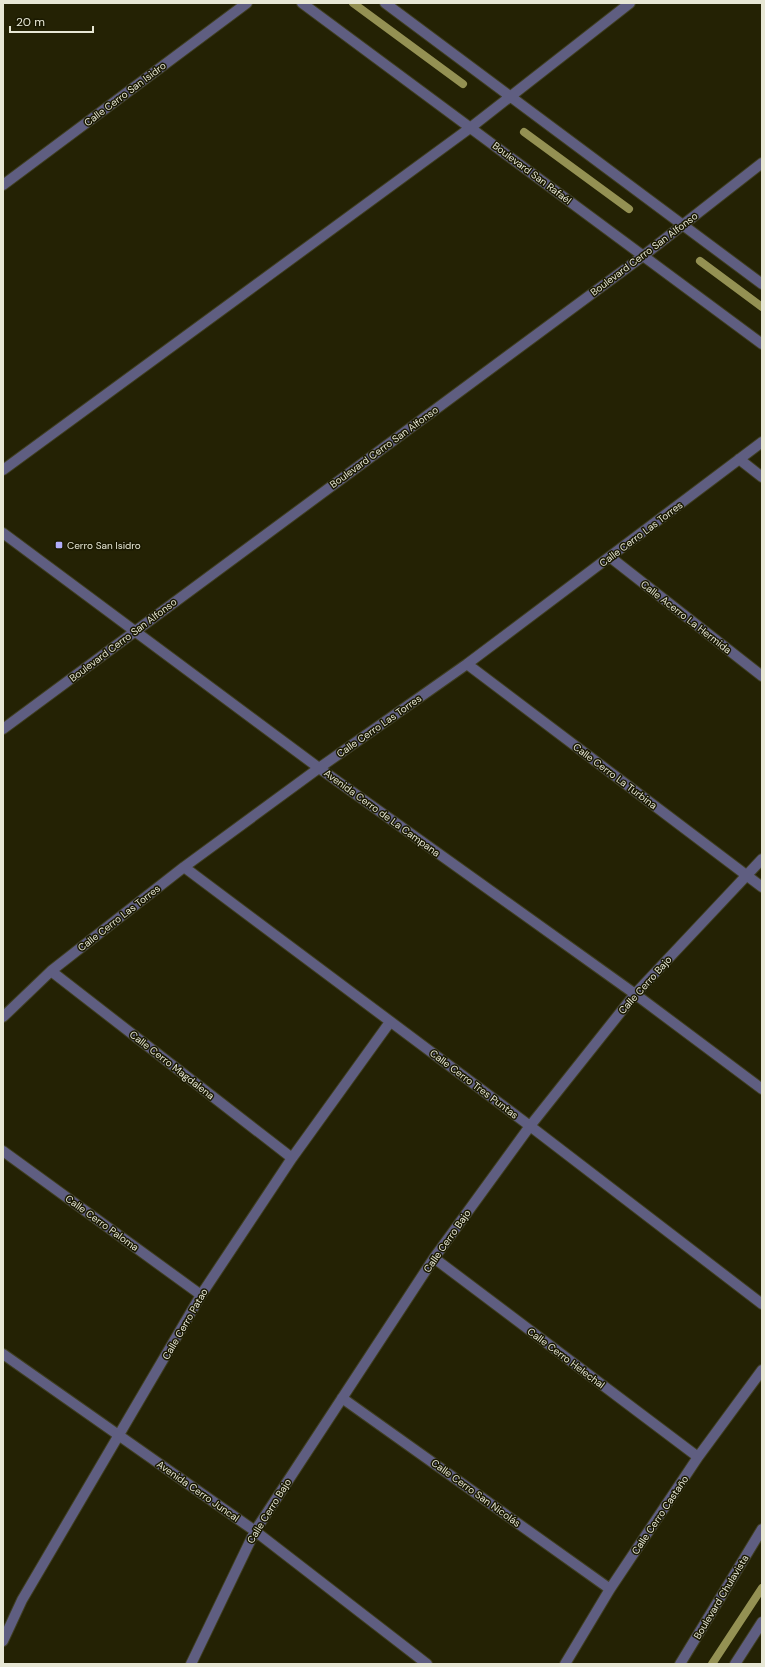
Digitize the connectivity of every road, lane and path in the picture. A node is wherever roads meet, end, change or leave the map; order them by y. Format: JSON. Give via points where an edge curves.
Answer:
{"nodes":[{"id":1,"x":247,"y":3,"type":"edge"},
{"id":2,"x":302,"y":3,"type":"edge"},
{"id":3,"x":385,"y":3,"type":"edge"},
{"id":4,"x":630,"y":3,"type":"edge"},
{"id":5,"x":511,"y":97,"type":"junction"},
{"id":6,"x":470,"y":128,"type":"junction"},
{"id":7,"x":762,"y":163,"type":"edge"},
{"id":8,"x":3,"y":184,"type":"edge"},
{"id":9,"x":683,"y":225,"type":"junction"},
{"id":10,"x":643,"y":256,"type":"junction"},
{"id":11,"x":762,"y":284,"type":"edge"},
{"id":12,"x":762,"y":344,"type":"edge"},
{"id":13,"x":762,"y":442,"type":"edge"},
{"id":14,"x":739,"y":459,"type":"junction"},
{"id":15,"x":3,"y":470,"type":"edge"},
{"id":16,"x":762,"y":477,"type":"edge"},
{"id":17,"x":3,"y":533,"type":"edge"},
{"id":18,"x":610,"y":557,"type":"junction"},
{"id":19,"x":135,"y":631,"type":"junction"},
{"id":20,"x":467,"y":664,"type":"junction"},
{"id":21,"x":762,"y":676,"type":"edge"},
{"id":22,"x":3,"y":729,"type":"edge"},
{"id":23,"x":319,"y":768,"type":"junction"},
{"id":24,"x":762,"y":859,"type":"edge"},
{"id":25,"x":184,"y":867,"type":"junction"},
{"id":26,"x":746,"y":876,"type":"junction"},
{"id":27,"x":762,"y":888,"type":"edge"},
{"id":28,"x":51,"y":971,"type":"junction"},
{"id":29,"x":634,"y":994,"type":"junction"},
{"id":30,"x":3,"y":1017,"type":"edge"},
{"id":31,"x":390,"y":1022,"type":"junction"},
{"id":32,"x":762,"y":1089,"type":"edge"},
{"id":33,"x":530,"y":1126,"type":"junction"},
{"id":34,"x":3,"y":1151,"type":"edge"},
{"id":35,"x":292,"y":1158,"type":"junction"},
{"id":36,"x":434,"y":1258,"type":"junction"},
{"id":37,"x":202,"y":1295,"type":"junction"},
{"id":38,"x":762,"y":1304,"type":"edge"},
{"id":39,"x":3,"y":1354,"type":"edge"},
{"id":40,"x":762,"y":1370,"type":"edge"},
{"id":41,"x":342,"y":1398,"type":"junction"},
{"id":42,"x":120,"y":1437,"type":"junction"},
{"id":43,"x":698,"y":1457,"type":"junction"},
{"id":44,"x":762,"y":1529,"type":"edge"},
{"id":45,"x":255,"y":1531,"type":"junction"},
{"id":46,"x":610,"y":1589,"type":"junction"},
{"id":47,"x":762,"y":1622,"type":"edge"},
{"id":48,"x":3,"y":1641,"type":"edge"},
{"id":49,"x":191,"y":1664,"type":"edge"},
{"id":50,"x":427,"y":1664,"type":"edge"},
{"id":51,"x":565,"y":1664,"type":"edge"},
{"id":52,"x":680,"y":1664,"type":"edge"},
{"id":53,"x":735,"y":1664,"type":"edge"}],
"edges":[{"from":1,"to":8,"type":"street","name":"Calle Cerro San Isidro"},
{"from":2,"to":6,"type":"street","name":"Boulevard San Rafaél"},
{"from":3,"to":5,"type":"street"},
{"from":4,"to":5,"type":"street"},
{"from":5,"to":6,"type":"street"},
{"from":5,"to":9,"type":"street"},
{"from":6,"to":10,"type":"street","name":"Boulevard San Rafaél"},
{"from":6,"to":15,"type":"street"},
{"from":7,"to":9,"type":"street","name":"Boulevard Cerro San Alfonso"},
{"from":9,"to":10,"type":"street","name":"Boulevard Cerro San Alfonso"},
{"from":9,"to":11,"type":"street"},
{"from":10,"to":12,"type":"street","name":"Boulevard San Rafaél"},
{"from":10,"to":19,"type":"street","name":"Boulevard Cerro San Alfonso"},
{"from":13,"to":14,"type":"street","name":"Calle Cerro Las Torres"},
{"from":14,"to":16,"type":"street"},
{"from":14,"to":18,"type":"street","name":"Calle Cerro Las Torres"},
{"from":17,"to":19,"type":"street","name":"Avenida Cerro de La Campana"},
{"from":18,"to":20,"type":"street","name":"Calle Cerro Las Torres"},
{"from":18,"to":21,"type":"street","name":"Calle Acerro La Hermida"},
{"from":19,"to":22,"type":"street","name":"Boulevard Cerro San Alfonso"},
{"from":19,"to":23,"type":"street","name":"Avenida Cerro de La Campana"},
{"from":20,"to":23,"type":"street","name":"Calle Cerro Las Torres"},
{"from":20,"to":26,"type":"street","name":"Calle Cerro La Turbina"},
{"from":23,"to":25,"type":"street","name":"Calle Cerro Las Torres"},
{"from":23,"to":29,"type":"street","name":"Avenida Cerro de La Campana"},
{"from":24,"to":26,"type":"street","name":"Calle Cerro Bajo"},
{"from":25,"to":28,"type":"street","name":"Calle Cerro Las Torres"},
{"from":25,"to":31,"type":"street","name":"Calle Cerro Tres Puntas"},
{"from":26,"to":27,"type":"street","name":"Calle Cerro La Turbina"},
{"from":26,"to":29,"type":"street","name":"Calle Cerro Bajo"},
{"from":28,"to":30,"type":"street","name":"Calle Cerro Las Torres"},
{"from":28,"to":35,"type":"street","name":"Calle Cerro Magdalena"},
{"from":29,"to":32,"type":"street","name":"Avenida Cerro de La Campana"},
{"from":29,"to":33,"type":"street","name":"Calle Cerro Bajo"},
{"from":31,"to":33,"type":"street","name":"Calle Cerro Tres Puntas"},
{"from":31,"to":35,"type":"street","name":"Calle Cerro Patao"},
{"from":33,"to":36,"type":"street","name":"Calle Cerro Bajo"},
{"from":33,"to":38,"type":"street","name":"Calle Cerro Tres Puntas"},
{"from":34,"to":37,"type":"street","name":"Calle Cerro Paloma"},
{"from":35,"to":37,"type":"street","name":"Calle Cerro Patao"},
{"from":36,"to":41,"type":"street","name":"Calle Cerro Bajo"},
{"from":36,"to":43,"type":"street","name":"Calle Cerro Helechal"},
{"from":37,"to":42,"type":"street","name":"Calle Cerro Patao"},
{"from":39,"to":42,"type":"street","name":"Avenida Cerro Juncal"},
{"from":40,"to":43,"type":"street","name":"Calle Cerro Castaño"},
{"from":41,"to":45,"type":"street","name":"Calle Cerro Bajo"},
{"from":41,"to":46,"type":"street","name":"Calle Cerro San Nicolás"},
{"from":42,"to":45,"type":"street","name":"Avenida Cerro Juncal"},
{"from":42,"to":48,"type":"street","name":"Calle Cerro Patao","via":[[22,1600]]},
{"from":43,"to":46,"type":"street","name":"Calle Cerro Castaño"},
{"from":44,"to":52,"type":"street","name":"Boulevard Chulavista"},
{"from":45,"to":49,"type":"street","name":"Calle Cerro Bajo"},
{"from":45,"to":50,"type":"street","name":"Avenida Cerro Juncal"},
{"from":46,"to":51,"type":"street","name":"Calle Cerro Castaño"},
{"from":47,"to":53,"type":"street"}]}
